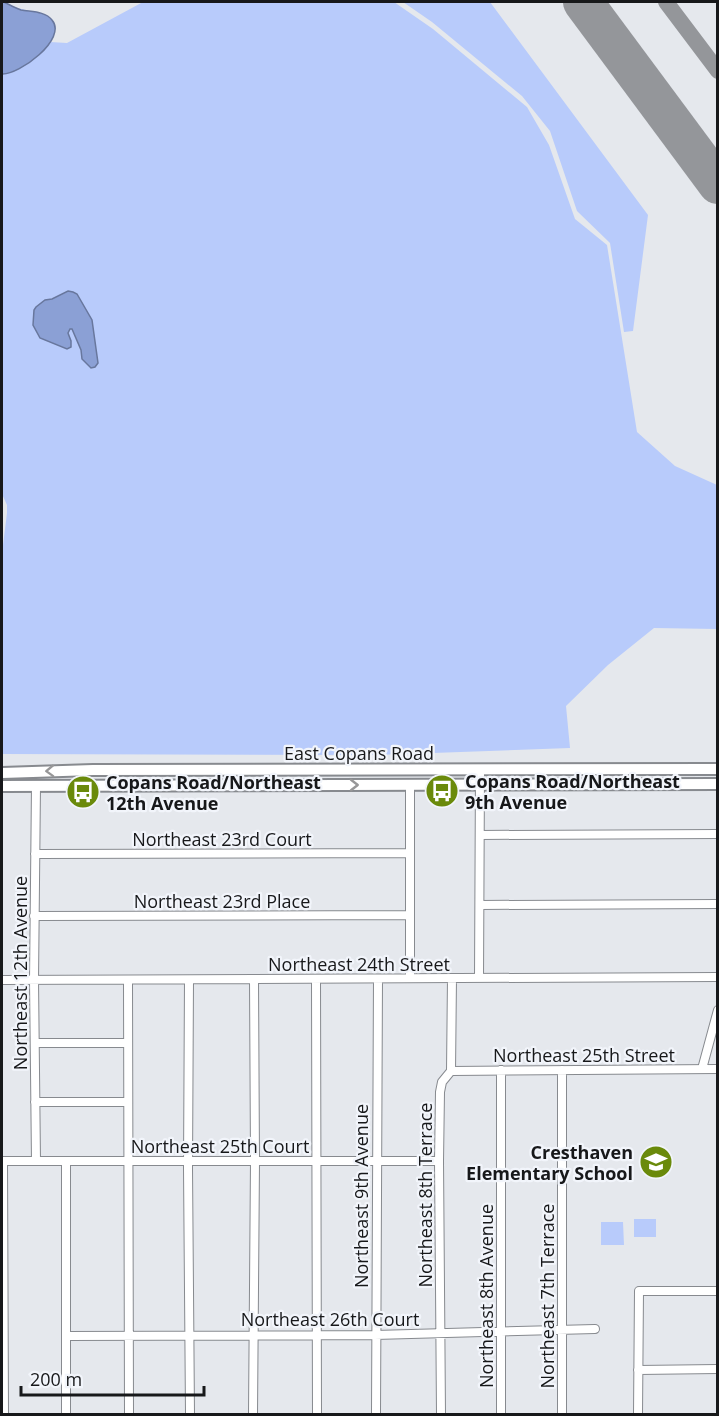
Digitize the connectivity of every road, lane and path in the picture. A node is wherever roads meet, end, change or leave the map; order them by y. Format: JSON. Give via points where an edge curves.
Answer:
{"nodes":[{"id":1,"x":480,"y":770,"type":"junction"},
{"id":2,"x":717,"y":770,"type":"edge"},
{"id":3,"x":2,"y":773,"type":"edge"},
{"id":4,"x":717,"y":784,"type":"edge"},
{"id":5,"x":36,"y":785,"type":"junction"},
{"id":6,"x":480,"y":785,"type":"junction"},
{"id":7,"x":2,"y":786,"type":"edge"},
{"id":8,"x":410,"y":786,"type":"junction"},
{"id":9,"x":717,"y":834,"type":"edge"},
{"id":10,"x":480,"y":835,"type":"junction"},
{"id":11,"x":409,"y":853,"type":"junction"},
{"id":12,"x":35,"y":854,"type":"junction"},
{"id":13,"x":717,"y":904,"type":"edge"},
{"id":14,"x":480,"y":905,"type":"junction"},
{"id":15,"x":409,"y":915,"type":"junction"},
{"id":16,"x":34,"y":916,"type":"junction"},
{"id":17,"x":717,"y":977,"type":"edge"},
{"id":18,"x":410,"y":978,"type":"junction"},
{"id":19,"x":452,"y":978,"type":"junction"},
{"id":20,"x":479,"y":978,"type":"junction"},
{"id":21,"x":254,"y":979,"type":"junction"},
{"id":22,"x":316,"y":979,"type":"junction"},
{"id":23,"x":378,"y":979,"type":"junction"},
{"id":24,"x":2,"y":980,"type":"edge"},
{"id":25,"x":34,"y":980,"type":"junction"},
{"id":26,"x":128,"y":980,"type":"junction"},
{"id":27,"x":189,"y":980,"type":"junction"},
{"id":28,"x":717,"y":1010,"type":"edge"},
{"id":29,"x":128,"y":1042,"type":"junction"},
{"id":30,"x":34,"y":1043,"type":"junction"},
{"id":31,"x":702,"y":1069,"type":"junction"},
{"id":32,"x":717,"y":1069,"type":"edge"},
{"id":33,"x":501,"y":1070,"type":"junction"},
{"id":34,"x":562,"y":1070,"type":"junction"},
{"id":35,"x":451,"y":1071,"type":"junction"},
{"id":36,"x":35,"y":1102,"type":"junction"},
{"id":37,"x":128,"y":1102,"type":"junction"},
{"id":38,"x":2,"y":1161,"type":"edge"},
{"id":39,"x":36,"y":1161,"type":"junction"},
{"id":40,"x":66,"y":1161,"type":"junction"},
{"id":41,"x":128,"y":1161,"type":"junction"},
{"id":42,"x":188,"y":1161,"type":"junction"},
{"id":43,"x":255,"y":1161,"type":"junction"},
{"id":44,"x":317,"y":1161,"type":"junction"},
{"id":45,"x":377,"y":1161,"type":"junction"},
{"id":46,"x":439,"y":1161,"type":"junction"},
{"id":47,"x":717,"y":1291,"type":"edge"},
{"id":48,"x":3,"y":1308,"type":"edge"},
{"id":49,"x":595,"y":1329,"type":"dead end"},
{"id":50,"x":561,"y":1330,"type":"junction"},
{"id":51,"x":501,"y":1332,"type":"junction"},
{"id":52,"x":441,"y":1333,"type":"junction"},
{"id":53,"x":190,"y":1335,"type":"junction"},
{"id":54,"x":253,"y":1335,"type":"junction"},
{"id":55,"x":318,"y":1335,"type":"junction"},
{"id":56,"x":375,"y":1335,"type":"junction"},
{"id":57,"x":66,"y":1336,"type":"junction"},
{"id":58,"x":128,"y":1336,"type":"junction"},
{"id":59,"x":717,"y":1369,"type":"edge"},
{"id":60,"x":638,"y":1371,"type":"junction"},
{"id":61,"x":4,"y":1414,"type":"edge"},
{"id":62,"x":66,"y":1414,"type":"edge"},
{"id":63,"x":129,"y":1414,"type":"edge"},
{"id":64,"x":190,"y":1414,"type":"edge"},
{"id":65,"x":254,"y":1414,"type":"edge"},
{"id":66,"x":317,"y":1414,"type":"edge"},
{"id":67,"x":376,"y":1414,"type":"edge"},
{"id":68,"x":441,"y":1414,"type":"edge"},
{"id":69,"x":501,"y":1414,"type":"edge"},
{"id":70,"x":562,"y":1414,"type":"edge"},
{"id":71,"x":638,"y":1414,"type":"edge"}],
"edges":[{"from":1,"to":2,"type":"main road","name":"East Copans Road"},
{"from":1,"to":3,"type":"main road","name":"East Copans Road","one_way":true},
{"from":1,"to":6,"type":"street"},
{"from":4,"to":6,"type":"main road","name":"East Copans Road"},
{"from":5,"to":7,"type":"main road","name":"East Copans Road"},
{"from":5,"to":8,"type":"main road","name":"East Copans Road","one_way":true},
{"from":5,"to":12,"type":"street","name":"Northeast 12th Avenue"},
{"from":6,"to":8,"type":"main road","name":"East Copans Road"},
{"from":6,"to":10,"type":"street"},
{"from":8,"to":11,"type":"street"},
{"from":9,"to":10,"type":"street"},
{"from":10,"to":14,"type":"street"},
{"from":11,"to":12,"type":"street","name":"Northeast 23rd Court"},
{"from":11,"to":15,"type":"street"},
{"from":12,"to":16,"type":"street","name":"Northeast 12th Avenue"},
{"from":13,"to":14,"type":"street"},
{"from":14,"to":20,"type":"street"},
{"from":15,"to":16,"type":"street","name":"Northeast 23rd Place"},
{"from":15,"to":18,"type":"street"},
{"from":16,"to":25,"type":"street","name":"Northeast 12th Avenue"},
{"from":17,"to":20,"type":"street","name":"Northeast 24th Street"},
{"from":18,"to":19,"type":"street","name":"Northeast 24th Street"},
{"from":18,"to":23,"type":"street","name":"Northeast 24th Street"},
{"from":19,"to":20,"type":"street","name":"Northeast 24th Street"},
{"from":19,"to":35,"type":"street","name":"Northeast 8th Terrace"},
{"from":21,"to":22,"type":"street","name":"Northeast 24th Street"},
{"from":21,"to":27,"type":"street","name":"Northeast 24th Street"},
{"from":21,"to":43,"type":"street"},
{"from":22,"to":23,"type":"street","name":"Northeast 24th Street"},
{"from":22,"to":44,"type":"street"},
{"from":23,"to":45,"type":"street","name":"Northeast 9th Avenue"},
{"from":24,"to":25,"type":"street","name":"Northeast 24th Street"},
{"from":25,"to":26,"type":"street","name":"Northeast 24th Street"},
{"from":25,"to":30,"type":"street","name":"Northeast 12th Avenue"},
{"from":26,"to":27,"type":"street","name":"Northeast 24th Street"},
{"from":26,"to":29,"type":"street"},
{"from":27,"to":42,"type":"street"},
{"from":28,"to":31,"type":"street"},
{"from":29,"to":30,"type":"street"},
{"from":29,"to":37,"type":"street"},
{"from":30,"to":36,"type":"street","name":"Northeast 12th Avenue"},
{"from":31,"to":32,"type":"street","name":"Northeast 25th Street"},
{"from":31,"to":34,"type":"street","name":"Northeast 25th Street"},
{"from":33,"to":34,"type":"street","name":"Northeast 25th Street"},
{"from":33,"to":35,"type":"street","name":"Northeast 25th Street"},
{"from":33,"to":51,"type":"street","name":"Northeast 8th Avenue"},
{"from":34,"to":50,"type":"street","name":"Northeast 7th Terrace"},
{"from":35,"to":46,"type":"street","name":"Northeast 8th Terrace","via":[[440,1092]]},
{"from":36,"to":37,"type":"street"},
{"from":36,"to":39,"type":"street","name":"Northeast 12th Avenue"},
{"from":37,"to":41,"type":"street"},
{"from":38,"to":39,"type":"street","name":"Northeast 25th Court"},
{"from":38,"to":48,"type":"street"},
{"from":39,"to":40,"type":"street","name":"Northeast 25th Court"},
{"from":40,"to":41,"type":"street","name":"Northeast 25th Court"},
{"from":40,"to":57,"type":"street"},
{"from":41,"to":42,"type":"street","name":"Northeast 25th Court"},
{"from":41,"to":58,"type":"street"},
{"from":42,"to":43,"type":"street","name":"Northeast 25th Court"},
{"from":42,"to":53,"type":"street"},
{"from":43,"to":44,"type":"street","name":"Northeast 25th Court"},
{"from":43,"to":54,"type":"street"},
{"from":44,"to":45,"type":"street","name":"Northeast 25th Court"},
{"from":44,"to":55,"type":"street"},
{"from":45,"to":46,"type":"street","name":"Northeast 25th Court"},
{"from":45,"to":56,"type":"street","name":"Northeast 9th Avenue"},
{"from":46,"to":52,"type":"street","name":"Northeast 8th Terrace"},
{"from":47,"to":60,"type":"street","via":[[639,1291]]},
{"from":48,"to":61,"type":"street"},
{"from":49,"to":50,"type":"street","name":"Northeast 26th Court"},
{"from":50,"to":51,"type":"street","name":"Northeast 26th Court"},
{"from":50,"to":70,"type":"street","name":"Northeast 7th Terrace"},
{"from":51,"to":52,"type":"street","name":"Northeast 26th Court"},
{"from":51,"to":69,"type":"street","name":"Northeast 8th Avenue"},
{"from":52,"to":56,"type":"street","name":"Northeast 26th Court"},
{"from":52,"to":68,"type":"street","name":"Northeast 8th Terrace"},
{"from":53,"to":54,"type":"street","name":"Northeast 26th Court"},
{"from":53,"to":58,"type":"street","name":"Northeast 26th Court"},
{"from":53,"to":64,"type":"street"},
{"from":54,"to":55,"type":"street","name":"Northeast 26th Court"},
{"from":54,"to":65,"type":"street"},
{"from":55,"to":56,"type":"street","name":"Northeast 26th Court"},
{"from":55,"to":66,"type":"street"},
{"from":56,"to":67,"type":"street","name":"Northeast 9th Avenue"},
{"from":57,"to":58,"type":"street","name":"Northeast 26th Court"},
{"from":57,"to":62,"type":"street"},
{"from":58,"to":63,"type":"street"},
{"from":59,"to":60,"type":"street"},
{"from":60,"to":71,"type":"street"}]}
